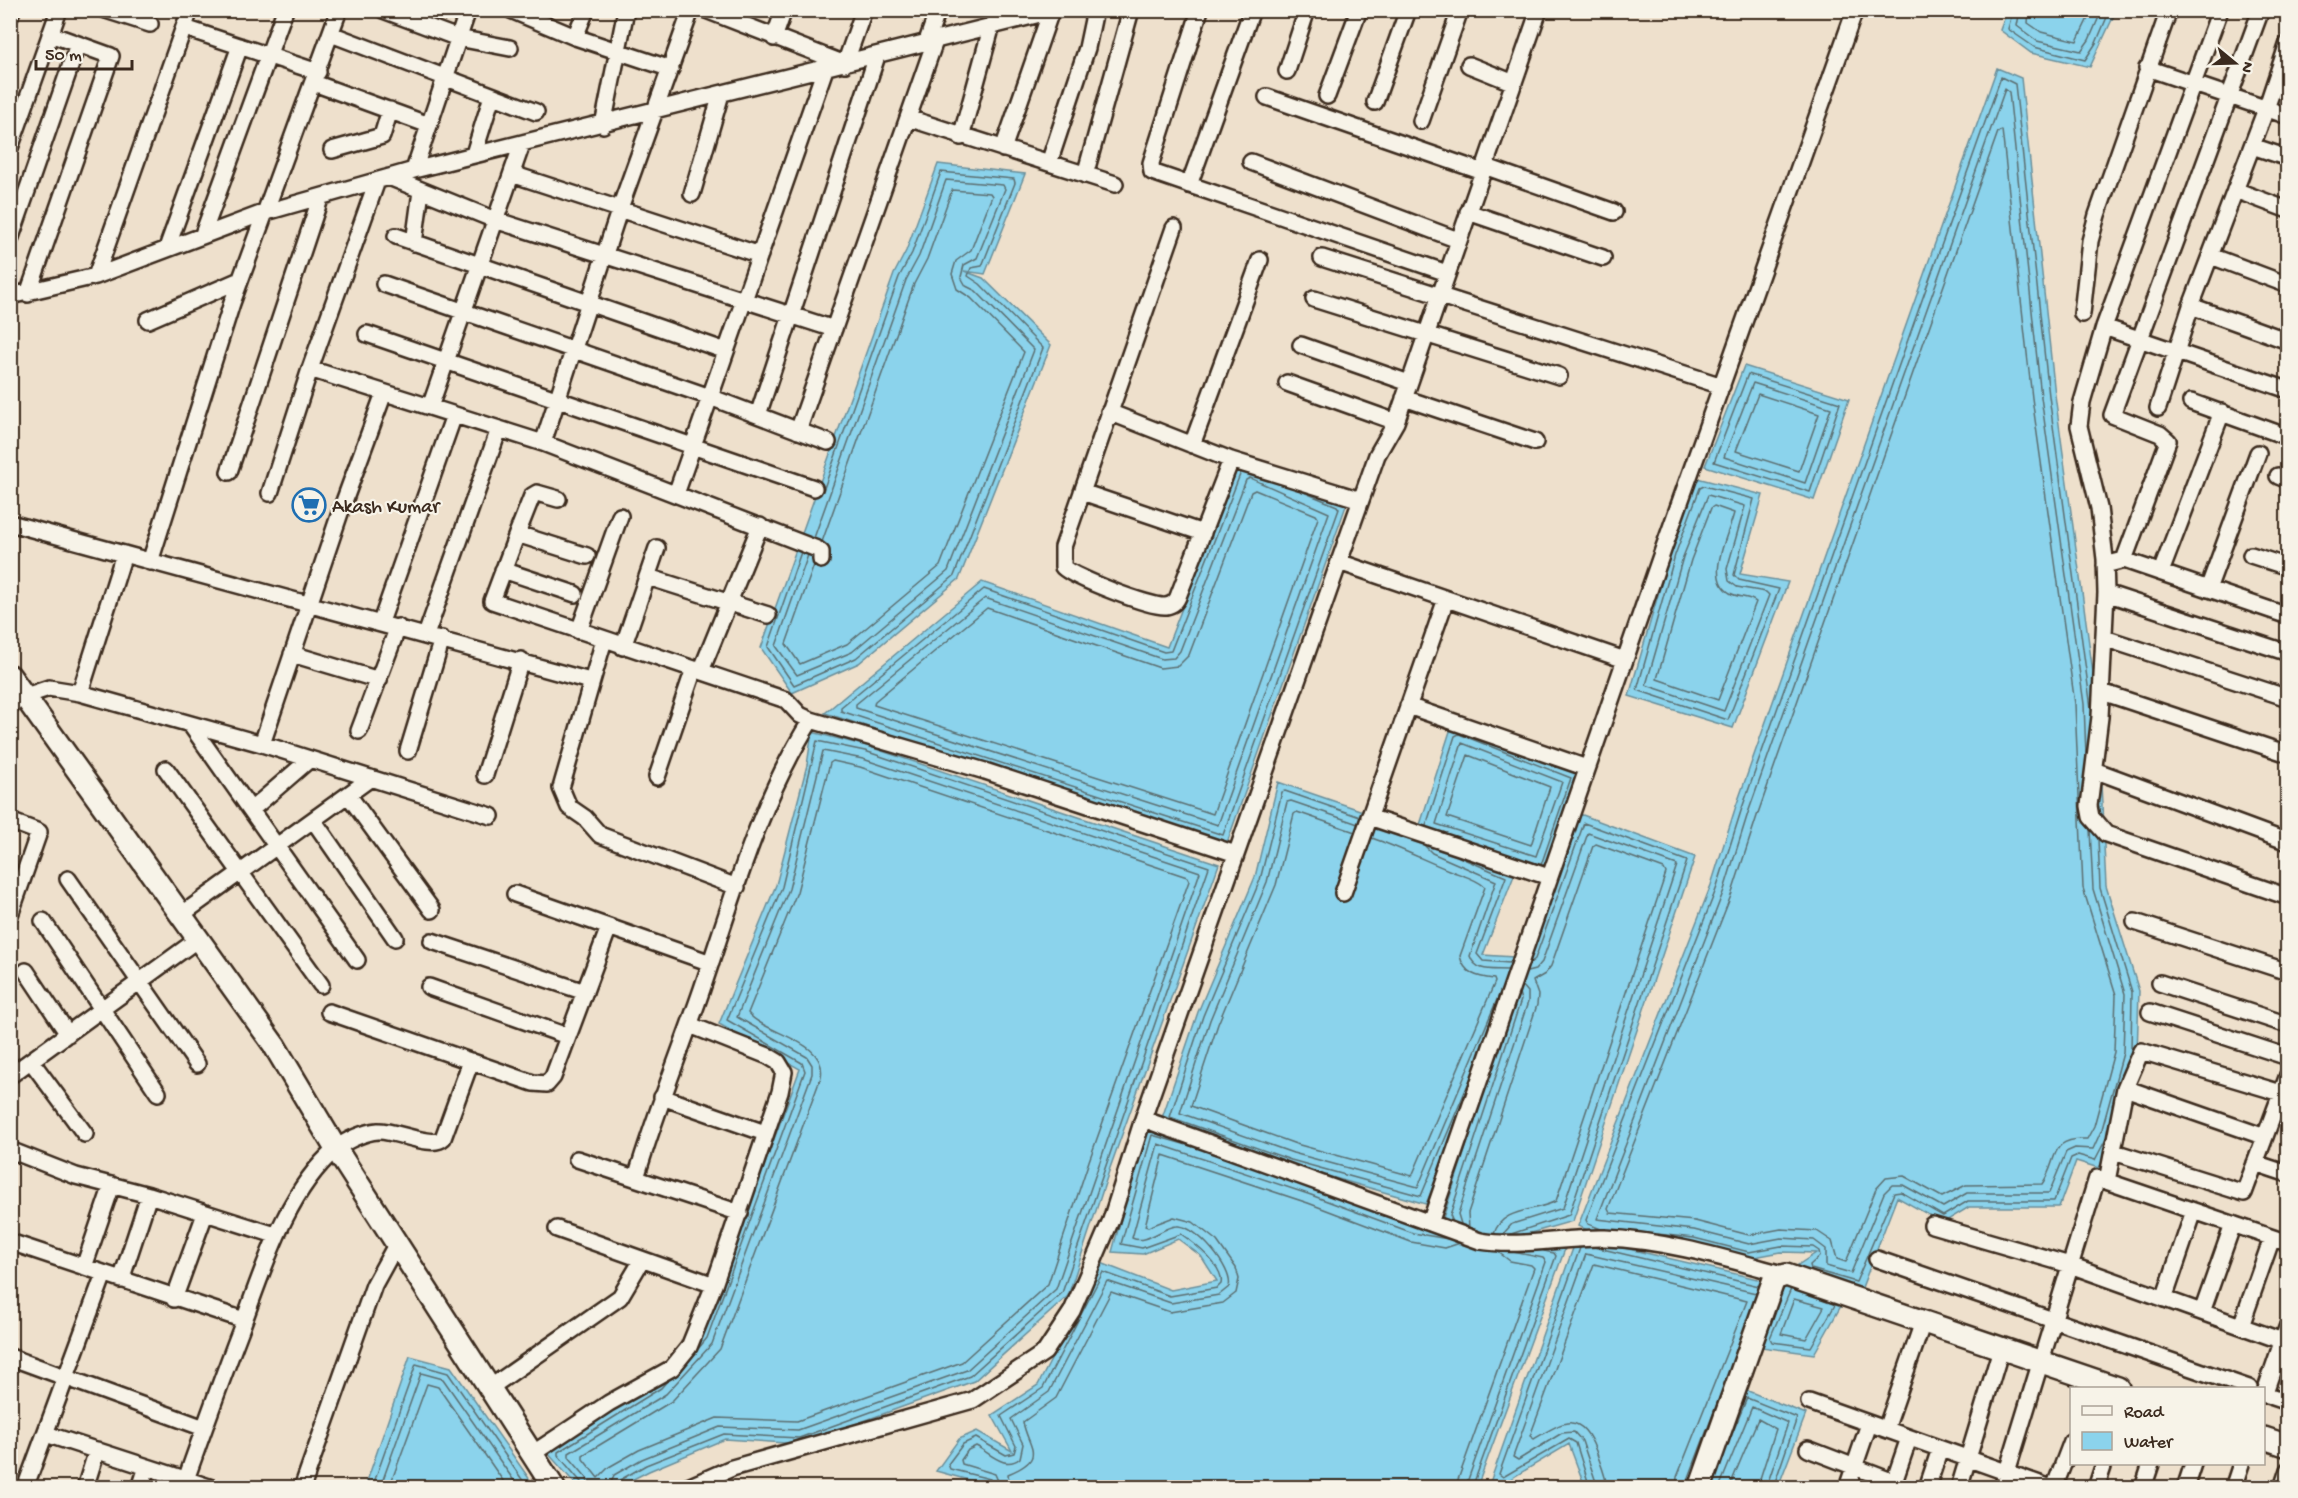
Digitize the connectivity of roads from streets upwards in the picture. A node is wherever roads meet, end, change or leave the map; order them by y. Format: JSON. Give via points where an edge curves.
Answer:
{"nodes":[{"id":1,"x":12,"y":10,"type":"edge"},
{"id":2,"x":58,"y":10,"type":"edge"},
{"id":3,"x":106,"y":10,"type":"edge"},
{"id":4,"x":190,"y":10,"type":"edge"},
{"id":5,"x":285,"y":10,"type":"edge"},
{"id":6,"x":339,"y":10,"type":"edge"},
{"id":7,"x":383,"y":10,"type":"edge"},
{"id":8,"x":468,"y":10,"type":"edge"},
{"id":9,"x":511,"y":10,"type":"edge"},
{"id":10,"x":586,"y":10,"type":"edge"},
{"id":11,"x":626,"y":10,"type":"edge"},
{"id":12,"x":691,"y":10,"type":"edge"},
{"id":13,"x":706,"y":10,"type":"edge"},
{"id":14,"x":784,"y":10,"type":"edge"},
{"id":15,"x":864,"y":10,"type":"edge"},
{"id":16,"x":938,"y":10,"type":"edge"},
{"id":17,"x":1095,"y":10,"type":"edge"},
{"id":18,"x":1131,"y":10,"type":"edge"},
{"id":19,"x":1200,"y":10,"type":"edge"},
{"id":20,"x":1252,"y":10,"type":"edge"},
{"id":21,"x":1307,"y":10,"type":"edge"},
{"id":22,"x":1359,"y":10,"type":"edge"},
{"id":23,"x":1408,"y":10,"type":"edge"},
{"id":24,"x":1460,"y":10,"type":"edge"},
{"id":25,"x":1539,"y":10,"type":"edge"},
{"id":26,"x":1855,"y":10,"type":"edge"},
{"id":27,"x":2169,"y":10,"type":"edge"},
{"id":28,"x":2220,"y":10,"type":"edge"},
{"id":29,"x":2261,"y":10,"type":"edge"},
{"id":30,"x":1053,"y":11,"type":"edge"},
{"id":31,"x":10,"y":16,"type":"edge"},
{"id":32,"x":1002,"y":19,"type":"edge"},
{"id":33,"x":150,"y":24,"type":"dead end"},
{"id":34,"x":185,"y":28,"type":"junction"},
{"id":35,"x":331,"y":33,"type":"junction"},
{"id":36,"x":50,"y":34,"type":"junction"},
{"id":37,"x":458,"y":38,"type":"junction"},
{"id":38,"x":575,"y":38,"type":"junction"},
{"id":39,"x":774,"y":38,"type":"junction"},
{"id":40,"x":930,"y":43,"type":"junction"},
{"id":41,"x":2288,"y":43,"type":"edge"},
{"id":42,"x":78,"y":44,"type":"junction"},
{"id":43,"x":240,"y":46,"type":"junction"},
{"id":44,"x":510,"y":48,"type":"dead end"},
{"id":45,"x":619,"y":52,"type":"junction"},
{"id":46,"x":270,"y":56,"type":"junction"},
{"id":47,"x":877,"y":56,"type":"junction"},
{"id":48,"x":845,"y":64,"type":"junction"},
{"id":49,"x":1469,"y":65,"type":"dead end"},
{"id":50,"x":2284,"y":67,"type":"edge"},
{"id":51,"x":2146,"y":68,"type":"junction"},
{"id":52,"x":671,"y":69,"type":"junction"},
{"id":53,"x":825,"y":69,"type":"junction"},
{"id":54,"x":1287,"y":71,"type":"dead end"},
{"id":55,"x":316,"y":77,"type":"junction"},
{"id":56,"x":445,"y":78,"type":"junction"},
{"id":57,"x":1514,"y":83,"type":"junction"},
{"id":58,"x":2194,"y":84,"type":"junction"},
{"id":59,"x":721,"y":94,"type":"junction"},
{"id":60,"x":492,"y":96,"type":"junction"},
{"id":61,"x":1327,"y":96,"type":"dead end"},
{"id":62,"x":1267,"y":97,"type":"dead end"},
{"id":63,"x":2230,"y":97,"type":"junction"},
{"id":64,"x":1375,"y":102,"type":"dead end"},
{"id":65,"x":2266,"y":109,"type":"junction"},
{"id":66,"x":390,"y":110,"type":"junction"},
{"id":67,"x":536,"y":111,"type":"dead end"},
{"id":68,"x":657,"y":111,"type":"junction"},
{"id":69,"x":16,"y":115,"type":"edge"},
{"id":70,"x":2288,"y":116,"type":"edge"},
{"id":71,"x":908,"y":118,"type":"junction"},
{"id":72,"x":1421,"y":121,"type":"dead end"},
{"id":73,"x":429,"y":125,"type":"junction"},
{"id":74,"x":603,"y":125,"type":"junction"},
{"id":75,"x":961,"y":136,"type":"junction"},
{"id":76,"x":522,"y":144,"type":"junction"},
{"id":77,"x":2252,"y":146,"type":"junction"},
{"id":78,"x":10,"y":148,"type":"edge"},
{"id":79,"x":1003,"y":149,"type":"junction"},
{"id":80,"x":332,"y":150,"type":"dead end"},
{"id":81,"x":474,"y":154,"type":"junction"},
{"id":82,"x":2288,"y":158,"type":"edge"},
{"id":83,"x":1251,"y":162,"type":"dead end"},
{"id":84,"x":1049,"y":163,"type":"junction"},
{"id":85,"x":1483,"y":169,"type":"junction"},
{"id":86,"x":414,"y":170,"type":"junction"},
{"id":87,"x":512,"y":174,"type":"junction"},
{"id":88,"x":1085,"y":175,"type":"junction"},
{"id":89,"x":383,"y":179,"type":"junction"},
{"id":90,"x":1115,"y":184,"type":"dead end"},
{"id":91,"x":1189,"y":185,"type":"junction"},
{"id":92,"x":421,"y":190,"type":"junction"},
{"id":93,"x":2235,"y":190,"type":"junction"},
{"id":94,"x":692,"y":194,"type":"dead end"},
{"id":95,"x":320,"y":199,"type":"junction"},
{"id":96,"x":621,"y":208,"type":"junction"},
{"id":97,"x":2288,"y":210,"type":"edge"},
{"id":98,"x":1468,"y":212,"type":"junction"},
{"id":99,"x":1614,"y":212,"type":"dead end"},
{"id":100,"x":263,"y":213,"type":"junction"},
{"id":101,"x":495,"y":220,"type":"junction"},
{"id":102,"x":1174,"y":228,"type":"dead end"},
{"id":103,"x":203,"y":234,"type":"junction"},
{"id":104,"x":396,"y":236,"type":"dead end"},
{"id":105,"x":10,"y":240,"type":"edge"},
{"id":106,"x":1458,"y":240,"type":"junction"},
{"id":107,"x":414,"y":243,"type":"junction"},
{"id":108,"x":167,"y":248,"type":"junction"},
{"id":109,"x":760,"y":255,"type":"junction"},
{"id":110,"x":605,"y":256,"type":"junction"},
{"id":111,"x":2211,"y":256,"type":"junction"},
{"id":112,"x":1322,"y":258,"type":"dead end"},
{"id":113,"x":1603,"y":258,"type":"dead end"},
{"id":114,"x":1260,"y":260,"type":"dead end"},
{"id":115,"x":479,"y":267,"type":"junction"},
{"id":116,"x":1447,"y":273,"type":"junction"},
{"id":117,"x":96,"y":276,"type":"junction"},
{"id":118,"x":240,"y":280,"type":"junction"},
{"id":119,"x":384,"y":284,"type":"dead end"},
{"id":120,"x":2288,"y":285,"type":"edge"},
{"id":121,"x":28,"y":294,"type":"junction"},
{"id":122,"x":10,"y":296,"type":"edge"},
{"id":123,"x":1438,"y":296,"type":"junction"},
{"id":124,"x":1314,"y":299,"type":"dead end"},
{"id":125,"x":743,"y":302,"type":"junction"},
{"id":126,"x":589,"y":304,"type":"junction"},
{"id":127,"x":2191,"y":306,"type":"junction"},
{"id":128,"x":463,"y":312,"type":"junction"},
{"id":129,"x":2082,"y":314,"type":"dead end"},
{"id":130,"x":792,"y":316,"type":"junction"},
{"id":131,"x":148,"y":320,"type":"dead end"},
{"id":132,"x":2104,"y":327,"type":"junction"},
{"id":133,"x":834,"y":329,"type":"junction"},
{"id":134,"x":367,"y":334,"type":"dead end"},
{"id":135,"x":1425,"y":334,"type":"junction"},
{"id":136,"x":2140,"y":339,"type":"junction"},
{"id":137,"x":2288,"y":341,"type":"edge"},
{"id":138,"x":1301,"y":345,"type":"dead end"},
{"id":139,"x":574,"y":350,"type":"junction"},
{"id":140,"x":726,"y":351,"type":"junction"},
{"id":141,"x":2177,"y":353,"type":"junction"},
{"id":142,"x":446,"y":363,"type":"junction"},
{"id":143,"x":310,"y":369,"type":"junction"},
{"id":144,"x":1559,"y":376,"type":"dead end"},
{"id":145,"x":1287,"y":383,"type":"dead end"},
{"id":146,"x":1722,"y":386,"type":"junction"},
{"id":147,"x":1407,"y":390,"type":"junction"},
{"id":148,"x":2288,"y":390,"type":"edge"},
{"id":149,"x":384,"y":393,"type":"junction"},
{"id":150,"x":710,"y":397,"type":"junction"},
{"id":151,"x":557,"y":400,"type":"junction"},
{"id":152,"x":2192,"y":402,"type":"dead end"},
{"id":153,"x":430,"y":407,"type":"junction"},
{"id":154,"x":2158,"y":408,"type":"dead end"},
{"id":155,"x":1109,"y":412,"type":"junction"},
{"id":156,"x":2222,"y":412,"type":"junction"},
{"id":157,"x":454,"y":415,"type":"junction"},
{"id":158,"x":758,"y":415,"type":"junction"},
{"id":159,"x":1396,"y":422,"type":"junction"},
{"id":160,"x":499,"y":429,"type":"junction"},
{"id":161,"x":798,"y":431,"type":"junction"},
{"id":162,"x":2288,"y":437,"type":"edge"},
{"id":163,"x":828,"y":442,"type":"dead end"},
{"id":164,"x":1534,"y":442,"type":"dead end"},
{"id":165,"x":543,"y":443,"type":"junction"},
{"id":166,"x":1192,"y":445,"type":"junction"},
{"id":167,"x":692,"y":448,"type":"junction"},
{"id":168,"x":2258,"y":453,"type":"dead end"},
{"id":169,"x":1231,"y":460,"type":"junction"},
{"id":170,"x":229,"y":472,"type":"dead end"},
{"id":171,"x":814,"y":488,"type":"dead end"},
{"id":172,"x":1082,"y":492,"type":"junction"},
{"id":173,"x":270,"y":494,"type":"dead end"},
{"id":174,"x":676,"y":494,"type":"junction"},
{"id":175,"x":558,"y":499,"type":"dead end"},
{"id":176,"x":1361,"y":500,"type":"junction"},
{"id":177,"x":620,"y":516,"type":"dead end"},
{"id":178,"x":10,"y":523,"type":"edge"},
{"id":179,"x":760,"y":526,"type":"junction"},
{"id":180,"x":1203,"y":533,"type":"junction"},
{"id":181,"x":517,"y":534,"type":"junction"},
{"id":182,"x":657,"y":548,"type":"dead end"},
{"id":183,"x":124,"y":554,"type":"junction"},
{"id":184,"x":2251,"y":555,"type":"dead end"},
{"id":185,"x":587,"y":556,"type":"dead end"},
{"id":186,"x":821,"y":560,"type":"dead end"},
{"id":187,"x":2124,"y":560,"type":"junction"},
{"id":188,"x":150,"y":562,"type":"junction"},
{"id":189,"x":1339,"y":562,"type":"junction"},
{"id":190,"x":2105,"y":565,"type":"junction"},
{"id":191,"x":2288,"y":567,"type":"edge"},
{"id":192,"x":503,"y":570,"type":"junction"},
{"id":193,"x":2161,"y":572,"type":"junction"},
{"id":194,"x":648,"y":577,"type":"junction"},
{"id":195,"x":2208,"y":589,"type":"junction"},
{"id":196,"x":2106,"y":593,"type":"junction"},
{"id":197,"x":575,"y":594,"type":"dead end"},
{"id":198,"x":1446,"y":599,"type":"junction"},
{"id":199,"x":728,"y":602,"type":"junction"},
{"id":200,"x":308,"y":606,"type":"junction"},
{"id":201,"x":768,"y":615,"type":"dead end"},
{"id":202,"x":2288,"y":616,"type":"edge"},
{"id":203,"x":381,"y":622,"type":"junction"},
{"id":204,"x":398,"y":627,"type":"junction"},
{"id":205,"x":579,"y":631,"type":"junction"},
{"id":206,"x":426,"y":635,"type":"junction"},
{"id":207,"x":2104,"y":638,"type":"junction"},
{"id":208,"x":442,"y":639,"type":"junction"},
{"id":209,"x":604,"y":640,"type":"junction"},
{"id":210,"x":623,"y":647,"type":"junction"},
{"id":211,"x":2288,"y":653,"type":"edge"},
{"id":212,"x":292,"y":654,"type":"junction"},
{"id":213,"x":520,"y":660,"type":"junction"},
{"id":214,"x":1625,"y":660,"type":"junction"},
{"id":215,"x":697,"y":670,"type":"junction"},
{"id":216,"x":10,"y":676,"type":"edge"},
{"id":217,"x":379,"y":681,"type":"junction"},
{"id":218,"x":590,"y":681,"type":"junction"},
{"id":219,"x":2102,"y":692,"type":"junction"},
{"id":220,"x":80,"y":693,"type":"junction"},
{"id":221,"x":2286,"y":693,"type":"edge"},
{"id":222,"x":18,"y":701,"type":"edge"},
{"id":223,"x":1408,"y":706,"type":"junction"},
{"id":224,"x":806,"y":718,"type":"junction"},
{"id":225,"x":190,"y":724,"type":"junction"},
{"id":226,"x":359,"y":731,"type":"dead end"},
{"id":227,"x":262,"y":744,"type":"junction"},
{"id":228,"x":408,"y":751,"type":"dead end"},
{"id":229,"x":2288,"y":754,"type":"edge"},
{"id":230,"x":310,"y":759,"type":"junction"},
{"id":231,"x":1587,"y":768,"type":"junction"},
{"id":232,"x":166,"y":769,"type":"dead end"},
{"id":233,"x":2094,"y":770,"type":"junction"},
{"id":234,"x":485,"y":775,"type":"dead end"},
{"id":235,"x":657,"y":777,"type":"dead end"},
{"id":236,"x":371,"y":778,"type":"junction"},
{"id":237,"x":349,"y":796,"type":"junction"},
{"id":238,"x":251,"y":810,"type":"junction"},
{"id":239,"x":491,"y":816,"type":"dead end"},
{"id":240,"x":1370,"y":817,"type":"junction"},
{"id":241,"x":10,"y":821,"type":"edge"},
{"id":242,"x":314,"y":821,"type":"junction"},
{"id":243,"x":2288,"y":842,"type":"edge"},
{"id":244,"x":277,"y":846,"type":"junction"},
{"id":245,"x":1236,"y":854,"type":"junction"},
{"id":246,"x":242,"y":871,"type":"junction"},
{"id":247,"x":1549,"y":877,"type":"junction"},
{"id":248,"x":68,"y":879,"type":"dead end"},
{"id":249,"x":737,"y":887,"type":"junction"},
{"id":250,"x":1343,"y":893,"type":"dead end"},
{"id":251,"x":515,"y":894,"type":"dead end"},
{"id":252,"x":2288,"y":897,"type":"edge"},
{"id":253,"x":432,"y":910,"type":"dead end"},
{"id":254,"x":10,"y":915,"type":"edge"},
{"id":255,"x":181,"y":915,"type":"junction"},
{"id":256,"x":43,"y":921,"type":"dead end"},
{"id":257,"x":2135,"y":922,"type":"dead end"},
{"id":258,"x":609,"y":927,"type":"junction"},
{"id":259,"x":395,"y":938,"type":"dead end"},
{"id":260,"x":198,"y":939,"type":"junction"},
{"id":261,"x":432,"y":941,"type":"dead end"},
{"id":262,"x":357,"y":960,"type":"dead end"},
{"id":263,"x":711,"y":963,"type":"junction"},
{"id":264,"x":26,"y":970,"type":"dead end"},
{"id":265,"x":2288,"y":972,"type":"edge"},
{"id":266,"x":139,"y":982,"type":"junction"},
{"id":267,"x":2160,"y":983,"type":"dead end"},
{"id":268,"x":321,"y":985,"type":"dead end"},
{"id":269,"x":429,"y":987,"type":"dead end"},
{"id":270,"x":585,"y":992,"type":"junction"},
{"id":271,"x":104,"y":1008,"type":"junction"},
{"id":272,"x":329,"y":1012,"type":"dead end"},
{"id":273,"x":2150,"y":1012,"type":"dead end"},
{"id":274,"x":690,"y":1024,"type":"junction"},
{"id":275,"x":2288,"y":1025,"type":"edge"},
{"id":276,"x":68,"y":1034,"type":"junction"},
{"id":277,"x":567,"y":1036,"type":"junction"},
{"id":278,"x":2288,"y":1057,"type":"edge"},
{"id":279,"x":31,"y":1061,"type":"junction"},
{"id":280,"x":471,"y":1061,"type":"junction"},
{"id":281,"x":197,"y":1064,"type":"dead end"},
{"id":282,"x":11,"y":1075,"type":"edge"},
{"id":283,"x":2288,"y":1075,"type":"edge"},
{"id":284,"x":2125,"y":1088,"type":"junction"},
{"id":285,"x":158,"y":1093,"type":"dead end"},
{"id":286,"x":662,"y":1097,"type":"junction"},
{"id":287,"x":2281,"y":1103,"type":"edge"},
{"id":288,"x":1143,"y":1119,"type":"junction"},
{"id":289,"x":85,"y":1134,"type":"dead end"},
{"id":290,"x":765,"y":1134,"type":"junction"},
{"id":291,"x":2265,"y":1137,"type":"junction"},
{"id":292,"x":336,"y":1149,"type":"junction"},
{"id":293,"x":10,"y":1150,"type":"edge"},
{"id":294,"x":2114,"y":1152,"type":"junction"},
{"id":295,"x":577,"y":1159,"type":"dead end"},
{"id":296,"x":2255,"y":1163,"type":"junction"},
{"id":297,"x":2288,"y":1174,"type":"edge"},
{"id":298,"x":636,"y":1178,"type":"junction"},
{"id":299,"x":2107,"y":1181,"type":"junction"},
{"id":300,"x":112,"y":1185,"type":"junction"},
{"id":301,"x":149,"y":1195,"type":"junction"},
{"id":302,"x":2194,"y":1211,"type":"junction"},
{"id":303,"x":740,"y":1213,"type":"junction"},
{"id":304,"x":205,"y":1214,"type":"junction"},
{"id":305,"x":1430,"y":1223,"type":"junction"},
{"id":306,"x":2233,"y":1224,"type":"junction"},
{"id":307,"x":1932,"y":1225,"type":"dead end"},
{"id":308,"x":557,"y":1228,"type":"dead end"},
{"id":309,"x":275,"y":1235,"type":"junction"},
{"id":310,"x":2272,"y":1238,"type":"junction"},
{"id":311,"x":10,"y":1242,"type":"edge"},
{"id":312,"x":397,"y":1243,"type":"junction"},
{"id":313,"x":2288,"y":1243,"type":"edge"},
{"id":314,"x":1877,"y":1259,"type":"dead end"},
{"id":315,"x":642,"y":1260,"type":"junction"},
{"id":316,"x":2070,"y":1265,"type":"junction"},
{"id":317,"x":84,"y":1267,"type":"junction"},
{"id":318,"x":104,"y":1274,"type":"junction"},
{"id":319,"x":1786,"y":1275,"type":"junction"},
{"id":320,"x":121,"y":1280,"type":"junction"},
{"id":321,"x":714,"y":1285,"type":"junction"},
{"id":322,"x":174,"y":1299,"type":"junction"},
{"id":323,"x":2164,"y":1299,"type":"junction"},
{"id":324,"x":2202,"y":1312,"type":"junction"},
{"id":325,"x":244,"y":1320,"type":"junction"},
{"id":326,"x":2054,"y":1320,"type":"junction"},
{"id":327,"x":1923,"y":1322,"type":"junction"},
{"id":328,"x":2288,"y":1325,"type":"edge"},
{"id":329,"x":2241,"y":1326,"type":"junction"},
{"id":330,"x":2285,"y":1342,"type":"edge"},
{"id":331,"x":2001,"y":1349,"type":"junction"},
{"id":332,"x":10,"y":1357,"type":"edge"},
{"id":333,"x":2041,"y":1362,"type":"junction"},
{"id":334,"x":66,"y":1377,"type":"junction"},
{"id":335,"x":2092,"y":1384,"type":"edge"},
{"id":336,"x":491,"y":1387,"type":"junction"},
{"id":337,"x":2108,"y":1387,"type":"edge"},
{"id":338,"x":2243,"y":1387,"type":"edge"},
{"id":339,"x":2265,"y":1392,"type":"edge"},
{"id":340,"x":2265,"y":1394,"type":"edge"},
{"id":341,"x":1809,"y":1402,"type":"dead end"},
{"id":342,"x":2288,"y":1402,"type":"edge"},
{"id":343,"x":1869,"y":1424,"type":"junction"},
{"id":344,"x":204,"y":1428,"type":"junction"},
{"id":345,"x":1886,"y":1429,"type":"junction"},
{"id":346,"x":46,"y":1434,"type":"junction"},
{"id":347,"x":1909,"y":1438,"type":"junction"},
{"id":348,"x":2265,"y":1438,"type":"edge"},
{"id":349,"x":2070,"y":1446,"type":"edge"},
{"id":350,"x":2288,"y":1446,"type":"edge"},
{"id":351,"x":1808,"y":1449,"type":"dead end"},
{"id":352,"x":1940,"y":1449,"type":"junction"},
{"id":353,"x":97,"y":1450,"type":"junction"},
{"id":354,"x":532,"y":1454,"type":"junction"},
{"id":355,"x":1967,"y":1458,"type":"junction"},
{"id":356,"x":2104,"y":1465,"type":"edge"},
{"id":357,"x":2151,"y":1465,"type":"edge"},
{"id":358,"x":2193,"y":1465,"type":"edge"},
{"id":359,"x":2241,"y":1465,"type":"edge"},
{"id":360,"x":147,"y":1467,"type":"junction"},
{"id":361,"x":1854,"y":1468,"type":"junction"},
{"id":362,"x":2288,"y":1470,"type":"edge"},
{"id":363,"x":2007,"y":1472,"type":"junction"},
{"id":364,"x":185,"y":1483,"type":"edge"},
{"id":365,"x":1893,"y":1485,"type":"edge"},
{"id":366,"x":25,"y":1488,"type":"edge"},
{"id":367,"x":85,"y":1488,"type":"edge"},
{"id":368,"x":140,"y":1488,"type":"edge"},
{"id":369,"x":212,"y":1488,"type":"edge"},
{"id":370,"x":302,"y":1488,"type":"edge"},
{"id":371,"x":554,"y":1488,"type":"edge"},
{"id":372,"x":686,"y":1488,"type":"edge"},
{"id":373,"x":1700,"y":1488,"type":"edge"},
{"id":374,"x":1847,"y":1488,"type":"edge"},
{"id":375,"x":1927,"y":1488,"type":"edge"},
{"id":376,"x":1959,"y":1488,"type":"edge"},
{"id":377,"x":2002,"y":1488,"type":"edge"},
{"id":378,"x":2053,"y":1488,"type":"edge"},
{"id":379,"x":2096,"y":1488,"type":"edge"},
{"id":380,"x":2143,"y":1488,"type":"edge"},
{"id":381,"x":2185,"y":1488,"type":"edge"},
{"id":382,"x":2233,"y":1488,"type":"edge"},
{"id":383,"x":2282,"y":1488,"type":"edge"}],
"edges":[{"from":1,"to":31,"type":"street"},
{"from":2,"to":36,"type":"street"},
{"from":3,"to":33,"type":"street"},
{"from":4,"to":34,"type":"street"},
{"from":5,"to":46,"type":"street"},
{"from":6,"to":35,"type":"street"},
{"from":7,"to":37,"type":"street"},
{"from":8,"to":37,"type":"street"},
{"from":9,"to":38,"type":"street"},
{"from":10,"to":38,"type":"street"},
{"from":11,"to":45,"type":"street"},
{"from":12,"to":52,"type":"street"},
{"from":13,"to":39,"type":"street"},
{"from":14,"to":39,"type":"street"},
{"from":15,"to":48,"type":"street"},
{"from":16,"to":40,"type":"street"},
{"from":17,"to":84,"type":"street","via":[[1087,48]]},
{"from":18,"to":88,"type":"street"},
{"from":19,"to":91,"type":"street","via":[[1150,168],[1158,176]]},
{"from":20,"to":91,"type":"street"},
{"from":21,"to":54,"type":"street"},
{"from":22,"to":61,"type":"street"},
{"from":23,"to":64,"type":"street"},
{"from":24,"to":72,"type":"street"},
{"from":25,"to":57,"type":"street"},
{"from":26,"to":146,"type":"street"},
{"from":27,"to":51,"type":"street"},
{"from":28,"to":58,"type":"street"},
{"from":29,"to":63,"type":"street"},
{"from":30,"to":32,"type":"street"},
{"from":30,"to":79,"type":"street"},
{"from":32,"to":40,"type":"street"},
{"from":32,"to":75,"type":"street"},
{"from":34,"to":43,"type":"street"},
{"from":34,"to":117,"type":"street"},
{"from":35,"to":55,"type":"street"},
{"from":35,"to":56,"type":"street"},
{"from":36,"to":42,"type":"street"},
{"from":36,"to":69,"type":"street"},
{"from":37,"to":44,"type":"street"},
{"from":37,"to":56,"type":"street"},
{"from":38,"to":45,"type":"street"},
{"from":39,"to":48,"type":"street"},
{"from":40,"to":47,"type":"street"},
{"from":40,"to":71,"type":"street"},
{"from":41,"to":50,"type":"street"},
{"from":42,"to":105,"type":"street"},
{"from":42,"to":121,"type":"street","via":[[111,56]]},
{"from":43,"to":46,"type":"street"},
{"from":43,"to":108,"type":"street"},
{"from":45,"to":52,"type":"street"},
{"from":45,"to":74,"type":"street"},
{"from":46,"to":55,"type":"street"},
{"from":46,"to":103,"type":"street"},
{"from":47,"to":48,"type":"street"},
{"from":47,"to":130,"type":"street"},
{"from":48,"to":53,"type":"street"},
{"from":49,"to":57,"type":"street"},
{"from":50,"to":65,"type":"street"},
{"from":51,"to":58,"type":"street"},
{"from":51,"to":129,"type":"street","via":[[2090,241]]},
{"from":52,"to":68,"type":"street"},
{"from":53,"to":59,"type":"street"},
{"from":53,"to":109,"type":"street"},
{"from":55,"to":66,"type":"street"},
{"from":55,"to":100,"type":"street"},
{"from":56,"to":60,"type":"street"},
{"from":56,"to":73,"type":"street"},
{"from":57,"to":85,"type":"street"},
{"from":58,"to":63,"type":"street"},
{"from":58,"to":132,"type":"street"},
{"from":59,"to":68,"type":"street"},
{"from":59,"to":94,"type":"street"},
{"from":60,"to":67,"type":"street"},
{"from":60,"to":81,"type":"street"},
{"from":62,"to":85,"type":"street"},
{"from":63,"to":65,"type":"street"},
{"from":63,"to":136,"type":"street"},
{"from":65,"to":70,"type":"street"},
{"from":65,"to":77,"type":"street"},
{"from":66,"to":73,"type":"street"},
{"from":66,"to":80,"type":"street","via":[[382,136]]},
{"from":68,"to":74,"type":"street"},
{"from":68,"to":96,"type":"street"},
{"from":69,"to":78,"type":"street"},
{"from":71,"to":75,"type":"street"},
{"from":71,"to":133,"type":"street"},
{"from":73,"to":86,"type":"street"},
{"from":74,"to":76,"type":"street"},
{"from":75,"to":79,"type":"street"},
{"from":76,"to":81,"type":"street"},
{"from":76,"to":87,"type":"street"},
{"from":77,"to":82,"type":"street"},
{"from":77,"to":93,"type":"street"},
{"from":79,"to":84,"type":"street"},
{"from":81,"to":86,"type":"street"},
{"from":83,"to":106,"type":"street"},
{"from":84,"to":88,"type":"street"},
{"from":85,"to":98,"type":"street"},
{"from":85,"to":99,"type":"street"},
{"from":86,"to":89,"type":"street"},
{"from":87,"to":96,"type":"street"},
{"from":87,"to":101,"type":"street"},
{"from":88,"to":90,"type":"street"},
{"from":89,"to":92,"type":"street"},
{"from":89,"to":95,"type":"street"},
{"from":89,"to":143,"type":"street"},
{"from":91,"to":116,"type":"street"},
{"from":92,"to":101,"type":"street"},
{"from":92,"to":107,"type":"street"},
{"from":93,"to":97,"type":"street"},
{"from":93,"to":111,"type":"street"},
{"from":95,"to":100,"type":"street"},
{"from":95,"to":170,"type":"street"},
{"from":96,"to":109,"type":"street"},
{"from":96,"to":110,"type":"street"},
{"from":98,"to":106,"type":"street"},
{"from":98,"to":113,"type":"street"},
{"from":100,"to":103,"type":"street"},
{"from":100,"to":118,"type":"street"},
{"from":101,"to":110,"type":"street"},
{"from":101,"to":115,"type":"street"},
{"from":102,"to":155,"type":"street"},
{"from":103,"to":108,"type":"street"},
{"from":104,"to":107,"type":"street"},
{"from":106,"to":116,"type":"street"},
{"from":107,"to":115,"type":"street"},
{"from":108,"to":117,"type":"street"},
{"from":109,"to":125,"type":"street"},
{"from":110,"to":125,"type":"street"},
{"from":110,"to":126,"type":"street"},
{"from":111,"to":120,"type":"street"},
{"from":111,"to":127,"type":"street"},
{"from":112,"to":123,"type":"street"},
{"from":114,"to":166,"type":"street"},
{"from":115,"to":126,"type":"street"},
{"from":115,"to":128,"type":"street"},
{"from":116,"to":123,"type":"street"},
{"from":117,"to":121,"type":"street"},
{"from":118,"to":131,"type":"street"},
{"from":118,"to":188,"type":"street"},
{"from":119,"to":128,"type":"street"},
{"from":121,"to":122,"type":"street"},
{"from":123,"to":135,"type":"street"},
{"from":123,"to":146,"type":"street"},
{"from":124,"to":135,"type":"street"},
{"from":125,"to":130,"type":"street"},
{"from":125,"to":140,"type":"street"},
{"from":126,"to":139,"type":"street"},
{"from":126,"to":140,"type":"street"},
{"from":127,"to":137,"type":"street"},
{"from":127,"to":141,"type":"street"},
{"from":128,"to":139,"type":"street"},
{"from":128,"to":142,"type":"street"},
{"from":130,"to":133,"type":"street"},
{"from":130,"to":158,"type":"street"},
{"from":132,"to":136,"type":"street"},
{"from":132,"to":190,"type":"street","via":[[2079,426],[2099,508]]},
{"from":133,"to":161,"type":"street"},
{"from":134,"to":142,"type":"street"},
{"from":135,"to":144,"type":"street"},
{"from":135,"to":147,"type":"street"},
{"from":136,"to":141,"type":"street"},
{"from":136,"to":187,"type":"street","via":[[2112,415],[2168,441]]},
{"from":138,"to":147,"type":"street"},
{"from":139,"to":150,"type":"street"},
{"from":139,"to":151,"type":"street"},
{"from":140,"to":150,"type":"street"},
{"from":141,"to":148,"type":"street"},
{"from":141,"to":154,"type":"street"},
{"from":142,"to":151,"type":"street"},
{"from":142,"to":153,"type":"street"},
{"from":143,"to":149,"type":"street"},
{"from":143,"to":173,"type":"street"},
{"from":145,"to":159,"type":"street"},
{"from":146,"to":214,"type":"street"},
{"from":147,"to":159,"type":"street"},
{"from":147,"to":164,"type":"street"},
{"from":149,"to":153,"type":"street"},
{"from":149,"to":200,"type":"street"},
{"from":150,"to":158,"type":"street"},
{"from":150,"to":167,"type":"street"},
{"from":151,"to":165,"type":"street"},
{"from":151,"to":167,"type":"street"},
{"from":152,"to":156,"type":"street"},
{"from":153,"to":157,"type":"street"},
{"from":155,"to":166,"type":"street"},
{"from":155,"to":172,"type":"street"},
{"from":156,"to":162,"type":"street"},
{"from":156,"to":193,"type":"street"},
{"from":157,"to":160,"type":"street"},
{"from":157,"to":203,"type":"street"},
{"from":158,"to":161,"type":"street"},
{"from":159,"to":176,"type":"street","via":[[1377,455]]},
{"from":160,"to":165,"type":"street"},
{"from":160,"to":206,"type":"street"},
{"from":161,"to":163,"type":"street"},
{"from":165,"to":174,"type":"street"},
{"from":166,"to":169,"type":"street"},
{"from":167,"to":171,"type":"street"},
{"from":167,"to":174,"type":"street"},
{"from":168,"to":195,"type":"street"},
{"from":169,"to":176,"type":"street"},
{"from":169,"to":180,"type":"street"},
{"from":172,"to":180,"type":"street"},
{"from":172,"to":180,"type":"street","via":[[1063,547],[1063,567],[1079,578],[1148,603],[1166,606],[1176,601]]},
{"from":174,"to":179,"type":"street"},
{"from":175,"to":181,"type":"street","via":[[537,493],[532,496]]},
{"from":176,"to":189,"type":"street"},
{"from":177,"to":205,"type":"street"},
{"from":178,"to":183,"type":"street"},
{"from":179,"to":186,"type":"street","via":[[817,549]]},
{"from":179,"to":199,"type":"street"},
{"from":181,"to":185,"type":"street"},
{"from":181,"to":192,"type":"street"},
{"from":182,"to":194,"type":"street"},
{"from":183,"to":188,"type":"street"},
{"from":183,"to":220,"type":"street"},
{"from":184,"to":191,"type":"street"},
{"from":187,"to":190,"type":"street"},
{"from":187,"to":193,"type":"street"},
{"from":188,"to":200,"type":"street"},
{"from":189,"to":198,"type":"street"},
{"from":189,"to":245,"type":"street"},
{"from":190,"to":196,"type":"street"},
{"from":192,"to":197,"type":"street"},
{"from":192,"to":205,"type":"street","via":[[493,602]]},
{"from":193,"to":195,"type":"street"},
{"from":194,"to":199,"type":"street"},
{"from":194,"to":210,"type":"street"},
{"from":195,"to":202,"type":"street"},
{"from":196,"to":207,"type":"street"},
{"from":196,"to":211,"type":"street"},
{"from":198,"to":214,"type":"street"},
{"from":198,"to":223,"type":"street"},
{"from":199,"to":201,"type":"street"},
{"from":199,"to":215,"type":"street"},
{"from":200,"to":203,"type":"street"},
{"from":200,"to":212,"type":"street"},
{"from":203,"to":204,"type":"street"},
{"from":204,"to":206,"type":"street"},
{"from":204,"to":217,"type":"street"},
{"from":205,"to":209,"type":"street"},
{"from":206,"to":208,"type":"street"},
{"from":207,"to":219,"type":"street"},
{"from":207,"to":221,"type":"street"},
{"from":208,"to":213,"type":"street"},
{"from":208,"to":228,"type":"street"},
{"from":209,"to":210,"type":"street"},
{"from":209,"to":218,"type":"street"},
{"from":210,"to":215,"type":"street"},
{"from":212,"to":217,"type":"street"},
{"from":212,"to":227,"type":"street"},
{"from":213,"to":218,"type":"street"},
{"from":213,"to":234,"type":"street"},
{"from":214,"to":231,"type":"street"},
{"from":215,"to":224,"type":"street","via":[[786,700]]},
{"from":215,"to":235,"type":"street"},
{"from":216,"to":222,"type":"street"},
{"from":217,"to":226,"type":"street"},
{"from":218,"to":249,"type":"street","via":[[561,788],[568,807],[600,835]]},
{"from":219,"to":229,"type":"street"},
{"from":219,"to":233,"type":"street"},
{"from":220,"to":222,"type":"street","via":[[49,688]]},
{"from":220,"to":225,"type":"street"},
{"from":222,"to":255,"type":"street"},
{"from":223,"to":231,"type":"street"},
{"from":223,"to":240,"type":"street"},
{"from":224,"to":245,"type":"street","via":[[985,771]]},
{"from":224,"to":249,"type":"street","via":[[768,799]]},
{"from":225,"to":227,"type":"street"},
{"from":225,"to":238,"type":"street"},
{"from":227,"to":230,"type":"street"},
{"from":230,"to":236,"type":"street"},
{"from":230,"to":238,"type":"street"},
{"from":231,"to":247,"type":"street"},
{"from":232,"to":246,"type":"street"},
{"from":233,"to":243,"type":"street"},
{"from":233,"to":252,"type":"street","via":[[2091,817],[2106,834]]},
{"from":236,"to":237,"type":"street"},
{"from":236,"to":239,"type":"street"},
{"from":237,"to":242,"type":"street"},
{"from":237,"to":253,"type":"street"},
{"from":238,"to":244,"type":"street"},
{"from":240,"to":247,"type":"street"},
{"from":240,"to":250,"type":"street"},
{"from":241,"to":254,"type":"street","via":[[39,832]]},
{"from":242,"to":244,"type":"street"},
{"from":242,"to":259,"type":"street"},
{"from":244,"to":246,"type":"street"},
{"from":244,"to":262,"type":"street"},
{"from":245,"to":288,"type":"street"},
{"from":246,"to":255,"type":"street"},
{"from":246,"to":268,"type":"street"},
{"from":247,"to":305,"type":"street"},
{"from":248,"to":266,"type":"street"},
{"from":249,"to":263,"type":"street"},
{"from":251,"to":258,"type":"street"},
{"from":255,"to":260,"type":"street"},
{"from":256,"to":271,"type":"street"},
{"from":257,"to":265,"type":"street"},
{"from":258,"to":263,"type":"street"},
{"from":258,"to":270,"type":"street"},
{"from":260,"to":266,"type":"street"},
{"from":260,"to":292,"type":"street","via":[[268,1036]]},
{"from":261,"to":270,"type":"street"},
{"from":263,"to":274,"type":"street"},
{"from":264,"to":276,"type":"street"},
{"from":266,"to":271,"type":"street"},
{"from":266,"to":281,"type":"street"},
{"from":267,"to":275,"type":"street"},
{"from":269,"to":277,"type":"street"},
{"from":270,"to":277,"type":"street"},
{"from":271,"to":276,"type":"street"},
{"from":271,"to":285,"type":"street"},
{"from":272,"to":280,"type":"street"},
{"from":273,"to":278,"type":"street"},
{"from":274,"to":286,"type":"street"},
{"from":274,"to":290,"type":"street","via":[[768,1056],[782,1066],[784,1078]]},
{"from":276,"to":279,"type":"street"},
{"from":277,"to":280,"type":"street","via":[[547,1084]]},
{"from":279,"to":282,"type":"street"},
{"from":279,"to":289,"type":"street"},
{"from":280,"to":292,"type":"street","via":[[440,1141],[378,1131]]},
{"from":283,"to":287,"type":"street"},
{"from":284,"to":287,"type":"street","via":[[2141,1051]]},
{"from":284,"to":291,"type":"street"},
{"from":284,"to":294,"type":"street"},
{"from":286,"to":290,"type":"street"},
{"from":286,"to":298,"type":"street"},
{"from":287,"to":291,"type":"street"},
{"from":288,"to":305,"type":"street"},
{"from":288,"to":372,"type":"street","via":[[1112,1220],[1072,1311],[1045,1352],[974,1400],[732,1468]]},
{"from":290,"to":303,"type":"street"},
{"from":291,"to":296,"type":"street"},
{"from":292,"to":309,"type":"street","via":[[297,1197]]},
{"from":292,"to":312,"type":"street"},
{"from":293,"to":300,"type":"street","via":[[76,1176]]},
{"from":294,"to":296,"type":"street","via":[[2244,1193]]},
{"from":294,"to":299,"type":"street"},
{"from":295,"to":298,"type":"street"},
{"from":296,"to":297,"type":"street"},
{"from":298,"to":303,"type":"street"},
{"from":299,"to":302,"type":"street"},
{"from":299,"to":316,"type":"street","via":[[2097,1178]]},
{"from":300,"to":301,"type":"street"},
{"from":300,"to":317,"type":"street"},
{"from":301,"to":304,"type":"street"},
{"from":301,"to":320,"type":"street"},
{"from":302,"to":306,"type":"street"},
{"from":302,"to":323,"type":"street"},
{"from":303,"to":321,"type":"street"},
{"from":304,"to":309,"type":"street"},
{"from":304,"to":322,"type":"street"},
{"from":305,"to":319,"type":"street","via":[[1499,1244],[1638,1240]]},
{"from":306,"to":310,"type":"street"},
{"from":306,"to":324,"type":"street"},
{"from":307,"to":316,"type":"street"},
{"from":308,"to":315,"type":"street"},
{"from":309,"to":325,"type":"street"},
{"from":310,"to":313,"type":"street"},
{"from":310,"to":329,"type":"street"},
{"from":311,"to":317,"type":"street"},
{"from":312,"to":336,"type":"street"},
{"from":312,"to":370,"type":"street","via":[[374,1285]]},
{"from":314,"to":326,"type":"street"},
{"from":315,"to":321,"type":"street"},
{"from":315,"to":336,"type":"street","via":[[620,1297]]},
{"from":316,"to":323,"type":"street"},
{"from":316,"to":326,"type":"street"},
{"from":317,"to":318,"type":"street"},
{"from":318,"to":320,"type":"street"},
{"from":318,"to":334,"type":"street"},
{"from":319,"to":327,"type":"street"},
{"from":319,"to":373,"type":"street","via":[[1774,1279]]},
{"from":320,"to":322,"type":"street"},
{"from":321,"to":354,"type":"street","via":[[689,1347],[672,1368],[609,1403]]},
{"from":322,"to":325,"type":"street"},
{"from":323,"to":324,"type":"street"},
{"from":324,"to":329,"type":"street"},
{"from":325,"to":344,"type":"street"},
{"from":326,"to":333,"type":"street"},
{"from":326,"to":338,"type":"street"},
{"from":327,"to":331,"type":"street"},
{"from":327,"to":345,"type":"street"},
{"from":328,"to":330,"type":"street"},
{"from":329,"to":330,"type":"street"},
{"from":330,"to":339,"type":"street"},
{"from":331,"to":333,"type":"street"},
{"from":331,"to":355,"type":"street"},
{"from":332,"to":334,"type":"street"},
{"from":333,"to":335,"type":"street"},
{"from":333,"to":363,"type":"street"},
{"from":334,"to":344,"type":"street"},
{"from":334,"to":346,"type":"street"},
{"from":335,"to":337,"type":"street"},
{"from":336,"to":354,"type":"street"},
{"from":340,"to":342,"type":"street"},
{"from":341,"to":343,"type":"street"},
{"from":343,"to":345,"type":"street"},
{"from":343,"to":361,"type":"street"},
{"from":344,"to":364,"type":"street"},
{"from":345,"to":347,"type":"street"},
{"from":346,"to":353,"type":"street"},
{"from":346,"to":366,"type":"street"},
{"from":347,"to":352,"type":"street"},
{"from":347,"to":365,"type":"street"},
{"from":348,"to":350,"type":"street"},
{"from":349,"to":378,"type":"street"},
{"from":351,"to":361,"type":"street"},
{"from":352,"to":355,"type":"street"},
{"from":352,"to":375,"type":"street"},
{"from":353,"to":360,"type":"street"},
{"from":353,"to":367,"type":"street"},
{"from":354,"to":371,"type":"street"},
{"from":355,"to":363,"type":"street"},
{"from":355,"to":376,"type":"street"},
{"from":356,"to":379,"type":"street"},
{"from":357,"to":380,"type":"street"},
{"from":358,"to":381,"type":"street"},
{"from":359,"to":382,"type":"street"},
{"from":360,"to":364,"type":"street"},
{"from":360,"to":368,"type":"street"},
{"from":361,"to":365,"type":"street"},
{"from":361,"to":374,"type":"street"},
{"from":362,"to":383,"type":"street"},
{"from":363,"to":377,"type":"street"},
{"from":363,"to":378,"type":"street"},
{"from":364,"to":369,"type":"street"}]}
